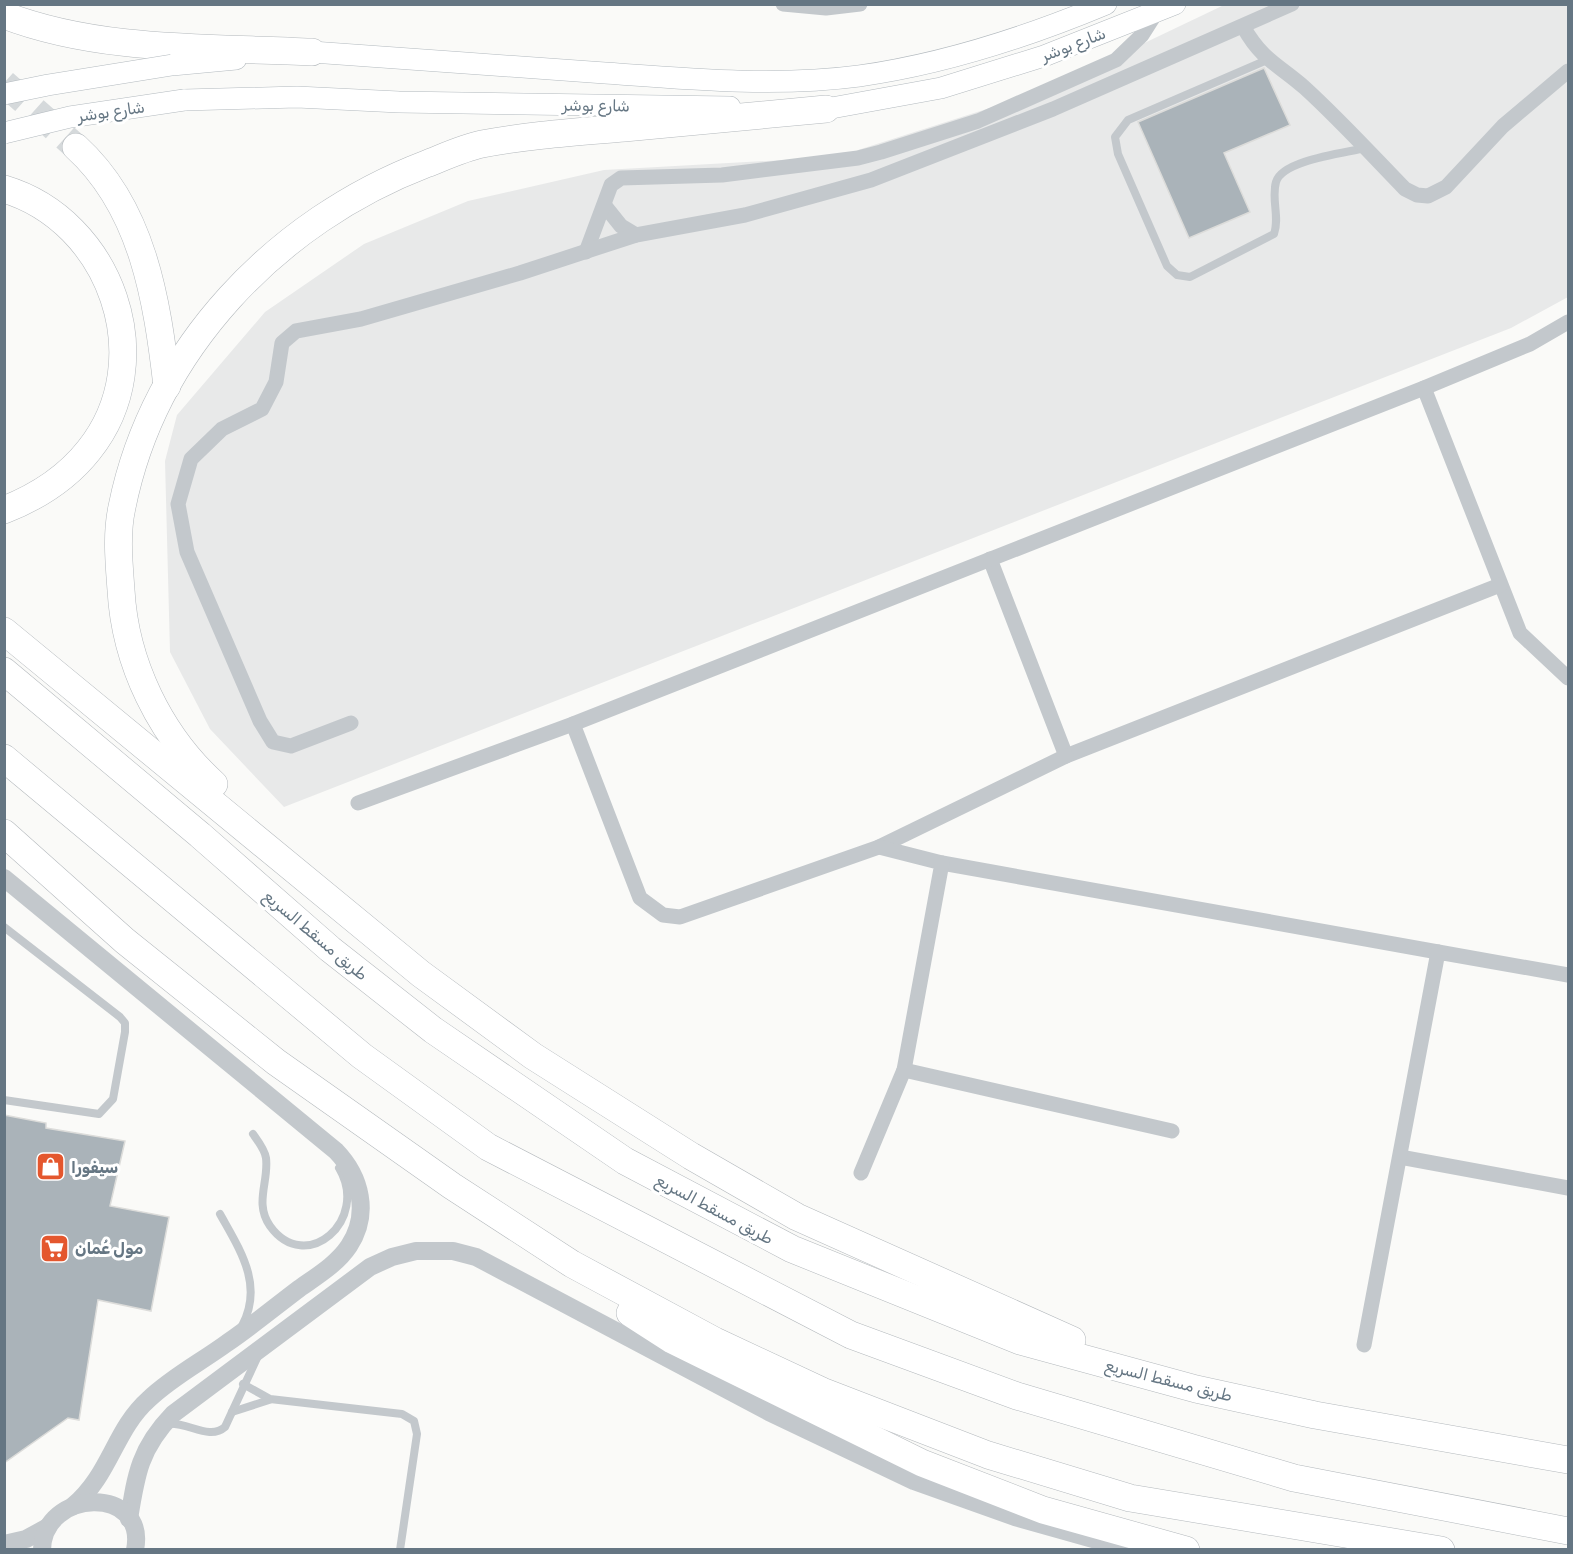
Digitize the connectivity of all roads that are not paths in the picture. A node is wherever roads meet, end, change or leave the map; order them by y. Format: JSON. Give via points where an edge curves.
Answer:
{"nodes":[{"id":1,"x":783,"y":4,"type":"edge"},
{"id":2,"x":860,"y":4,"type":"edge"},
{"id":3,"x":1106,"y":4,"type":"edge"},
{"id":4,"x":1292,"y":4,"type":"edge"},
{"id":5,"x":826,"y":6,"type":"edge"},
{"id":6,"x":1165,"y":9,"type":"edge"},
{"id":7,"x":4,"y":15,"type":"edge"},
{"id":8,"x":4,"y":24,"type":"edge"},
{"id":9,"x":1244,"y":28,"type":"junction"},
{"id":10,"x":80,"y":35,"type":"junction"},
{"id":11,"x":312,"y":52,"type":"junction"},
{"id":12,"x":1267,"y":60,"type":"junction"},
{"id":13,"x":1569,"y":71,"type":"edge"},
{"id":14,"x":4,"y":94,"type":"edge"},
{"id":15,"x":826,"y":109,"type":"junction"},
{"id":16,"x":4,"y":133,"type":"edge"},
{"id":17,"x":76,"y":147,"type":"tunnel mouth"},
{"id":18,"x":1365,"y":148,"type":"junction"},
{"id":19,"x":4,"y":189,"type":"edge"},
{"id":20,"x":605,"y":206,"type":"junction"},
{"id":21,"x":636,"y":236,"type":"junction"},
{"id":22,"x":586,"y":252,"type":"junction"},
{"id":23,"x":1569,"y":322,"type":"edge"},
{"id":24,"x":167,"y":386,"type":"junction"},
{"id":25,"x":1424,"y":388,"type":"junction"},
{"id":26,"x":4,"y":510,"type":"edge"},
{"id":27,"x":990,"y":559,"type":"junction"},
{"id":28,"x":1500,"y":585,"type":"junction"},
{"id":29,"x":4,"y":631,"type":"edge"},
{"id":30,"x":4,"y":671,"type":"edge"},
{"id":31,"x":1569,"y":678,"type":"edge"},
{"id":32,"x":351,"y":723,"type":"dead end"},
{"id":33,"x":573,"y":724,"type":"junction"},
{"id":34,"x":1066,"y":756,"type":"junction"},
{"id":35,"x":4,"y":758,"type":"edge"},
{"id":36,"x":358,"y":803,"type":"dead end"},
{"id":37,"x":4,"y":832,"type":"edge"},
{"id":38,"x":879,"y":847,"type":"junction"},
{"id":39,"x":4,"y":852,"type":"edge"},
{"id":40,"x":942,"y":864,"type":"junction"},
{"id":41,"x":4,"y":878,"type":"edge"},
{"id":42,"x":363,"y":925,"type":"junction"},
{"id":43,"x":4,"y":927,"type":"edge"},
{"id":44,"x":125,"y":941,"type":"junction"},
{"id":45,"x":1438,"y":952,"type":"junction"},
{"id":46,"x":1569,"y":975,"type":"edge"},
{"id":47,"x":904,"y":1070,"type":"junction"},
{"id":48,"x":4,"y":1100,"type":"edge"},
{"id":49,"x":311,"y":1128,"type":"junction"},
{"id":50,"x":1172,"y":1131,"type":"dead end"},
{"id":51,"x":253,"y":1134,"type":"dead end"},
{"id":52,"x":1400,"y":1157,"type":"junction"},
{"id":53,"x":861,"y":1173,"type":"dead end"},
{"id":54,"x":1569,"y":1188,"type":"edge"},
{"id":55,"x":220,"y":1214,"type":"dead end"},
{"id":56,"x":572,"y":1264,"type":"junction"},
{"id":57,"x":229,"y":1342,"type":"junction"},
{"id":58,"x":1364,"y":1345,"type":"dead end"},
{"id":59,"x":264,"y":1347,"type":"junction"},
{"id":60,"x":243,"y":1384,"type":"junction"},
{"id":61,"x":1196,"y":1389,"type":"junction"},
{"id":62,"x":270,"y":1399,"type":"junction"},
{"id":63,"x":232,"y":1412,"type":"junction"},
{"id":64,"x":163,"y":1425,"type":"junction"},
{"id":65,"x":1569,"y":1460,"type":"edge"},
{"id":66,"x":73,"y":1506,"type":"junction"},
{"id":67,"x":129,"y":1519,"type":"junction"},
{"id":68,"x":48,"y":1527,"type":"junction"},
{"id":69,"x":1569,"y":1531,"type":"edge"},
{"id":70,"x":4,"y":1544,"type":"edge"},
{"id":71,"x":135,"y":1549,"type":"edge"},
{"id":72,"x":1184,"y":1549,"type":"edge"},
{"id":73,"x":42,"y":1550,"type":"edge"},
{"id":74,"x":400,"y":1550,"type":"edge"},
{"id":75,"x":1132,"y":1550,"type":"edge"},
{"id":76,"x":1441,"y":1550,"type":"edge"}],
"edges":[{"from":1,"to":5,"type":"street"},
{"from":2,"to":5,"type":"street"},
{"from":3,"to":11,"type":"main road","name":"شارع بوشر","via":[[1038,32],[962,54],[858,76],[748,80]]},
{"from":4,"to":9,"type":"street"},
{"from":6,"to":15,"type":"main road","name":"شارع بوشر","via":[[1044,56],[941,88]]},
{"from":6,"to":20,"type":"street","via":[[1116,60],[978,121],[858,158],[722,175],[621,178],[611,185]]},
{"from":7,"to":10,"type":"highway"},
{"from":8,"to":10,"type":"highway","via":[[55,37]]},
{"from":9,"to":12,"type":"street"},
{"from":9,"to":21,"type":"street","via":[[871,180],[745,214]]},
{"from":10,"to":11,"type":"highway","via":[[152,44]]},
{"from":11,"to":14,"type":"main road","name":"شارع بوشر","bridge":true,"via":[[172,65]]},
{"from":12,"to":18,"type":"street","via":[[1303,87]]},
{"from":12,"to":18,"type":"lane","via":[[1128,120],[1115,137],[1118,154],[1167,266],[1177,275],[1190,277],[1274,234],[1278,225],[1276,183],[1282,173],[1294,165]]},
{"from":13,"to":18,"type":"street","via":[[1503,126],[1436,193],[1417,195],[1405,189]]},
{"from":15,"to":16,"type":"main road","name":"شارع بوشر","bridge":true,"via":[[297,97],[184,100],[70,117]]},
{"from":15,"to":24,"type":"highway","via":[[492,143],[424,165],[342,206],[264,262],[215,314]]},
{"from":17,"to":24,"type":"highway","via":[[96,165],[117,196],[139,246],[159,318]]},
{"from":19,"to":26,"type":"highway","via":[[42,204],[63,219],[97,259],[113,292],[123,338],[121,380],[90,449],[52,486]]},
{"from":20,"to":21,"type":"street","via":[[621,226]]},
{"from":20,"to":22,"type":"street"},
{"from":21,"to":22,"type":"street"},
{"from":22,"to":32,"type":"street","via":[[362,319],[296,331],[282,343],[276,382],[262,409],[222,429],[190,459],[178,504],[187,552],[260,721],[273,742],[291,746]]},
{"from":23,"to":25,"type":"street","via":[[1530,344]]},
{"from":24,"to":42,"type":"highway","via":[[142,437],[122,508],[118,540],[122,607],[133,657],[150,699],[179,747]]},
{"from":25,"to":27,"type":"street"},
{"from":25,"to":28,"type":"street"},
{"from":27,"to":33,"type":"street"},
{"from":27,"to":34,"type":"street"},
{"from":28,"to":31,"type":"street","via":[[1520,633]]},
{"from":28,"to":34,"type":"street"},
{"from":29,"to":42,"type":"highway"},
{"from":30,"to":61,"type":"highway","name":"طريق مسقط السريع","via":[[349,964],[434,1030],[625,1161],[792,1249],[903,1296],[1020,1341]]},
{"from":33,"to":36,"type":"street"},
{"from":33,"to":38,"type":"street","via":[[640,898],[663,915],[680,916]]},
{"from":34,"to":38,"type":"street"},
{"from":35,"to":69,"type":"highway","via":[[362,1056],[488,1147],[851,1335],[1017,1396],[1294,1478]]},
{"from":37,"to":44,"type":"highway"},
{"from":38,"to":40,"type":"street"},
{"from":39,"to":44,"type":"highway","via":[[88,921]]},
{"from":40,"to":45,"type":"street"},
{"from":40,"to":47,"type":"street"},
{"from":41,"to":49,"type":"street","via":[[209,1049]]},
{"from":42,"to":61,"type":"highway","via":[[421,974],[532,1056],[797,1218],[1036,1325]]},
{"from":43,"to":48,"type":"lane","via":[[120,1017],[125,1032],[113,1099],[99,1114]]},
{"from":44,"to":56,"type":"highway","via":[[276,1062],[452,1186]]},
{"from":45,"to":46,"type":"street"},
{"from":45,"to":52,"type":"street"},
{"from":47,"to":50,"type":"street"},
{"from":47,"to":53,"type":"street"},
{"from":49,"to":51,"type":"lane","via":[[316,1143],[342,1173],[348,1203],[337,1230],[311,1244],[284,1238],[265,1216],[262,1198],[266,1155]]},
{"from":49,"to":57,"type":"street","via":[[346,1161],[353,1173],[361,1200],[354,1237],[331,1264]]},
{"from":52,"to":54,"type":"street"},
{"from":52,"to":58,"type":"street"},
{"from":55,"to":57,"type":"lane","via":[[246,1264],[251,1283],[247,1314]]},
{"from":56,"to":72,"type":"highway","via":[[610,1297],[672,1340],[894,1451],[1043,1510]]},
{"from":56,"to":76,"type":"highway","via":[[715,1341],[822,1391],[988,1455],[1130,1498]]},
{"from":57,"to":66,"type":"street","via":[[140,1407],[99,1480]]},
{"from":59,"to":60,"type":"lane"},
{"from":59,"to":64,"type":"street","via":[[186,1403]]},
{"from":59,"to":75,"type":"street","via":[[381,1262],[416,1251],[465,1254],[488,1262],[769,1412],[914,1481],[1015,1517]]},
{"from":60,"to":62,"type":"lane"},
{"from":60,"to":63,"type":"lane"},
{"from":61,"to":65,"type":"highway","name":"طريق مسقط السريع","via":[[1315,1415]]},
{"from":62,"to":63,"type":"lane"},
{"from":62,"to":74,"type":"lane","via":[[402,1414],[414,1421],[417,1434]]},
{"from":63,"to":64,"type":"lane","via":[[225,1427],[215,1433],[179,1423]]},
{"from":64,"to":67,"type":"street","via":[[140,1460]]},
{"from":66,"to":67,"type":"street","via":[[105,1502]]},
{"from":66,"to":68,"type":"street"},
{"from":67,"to":71,"type":"street","via":[[136,1536]]},
{"from":68,"to":70,"type":"street","via":[[26,1539]]},
{"from":68,"to":73,"type":"street"}]}
